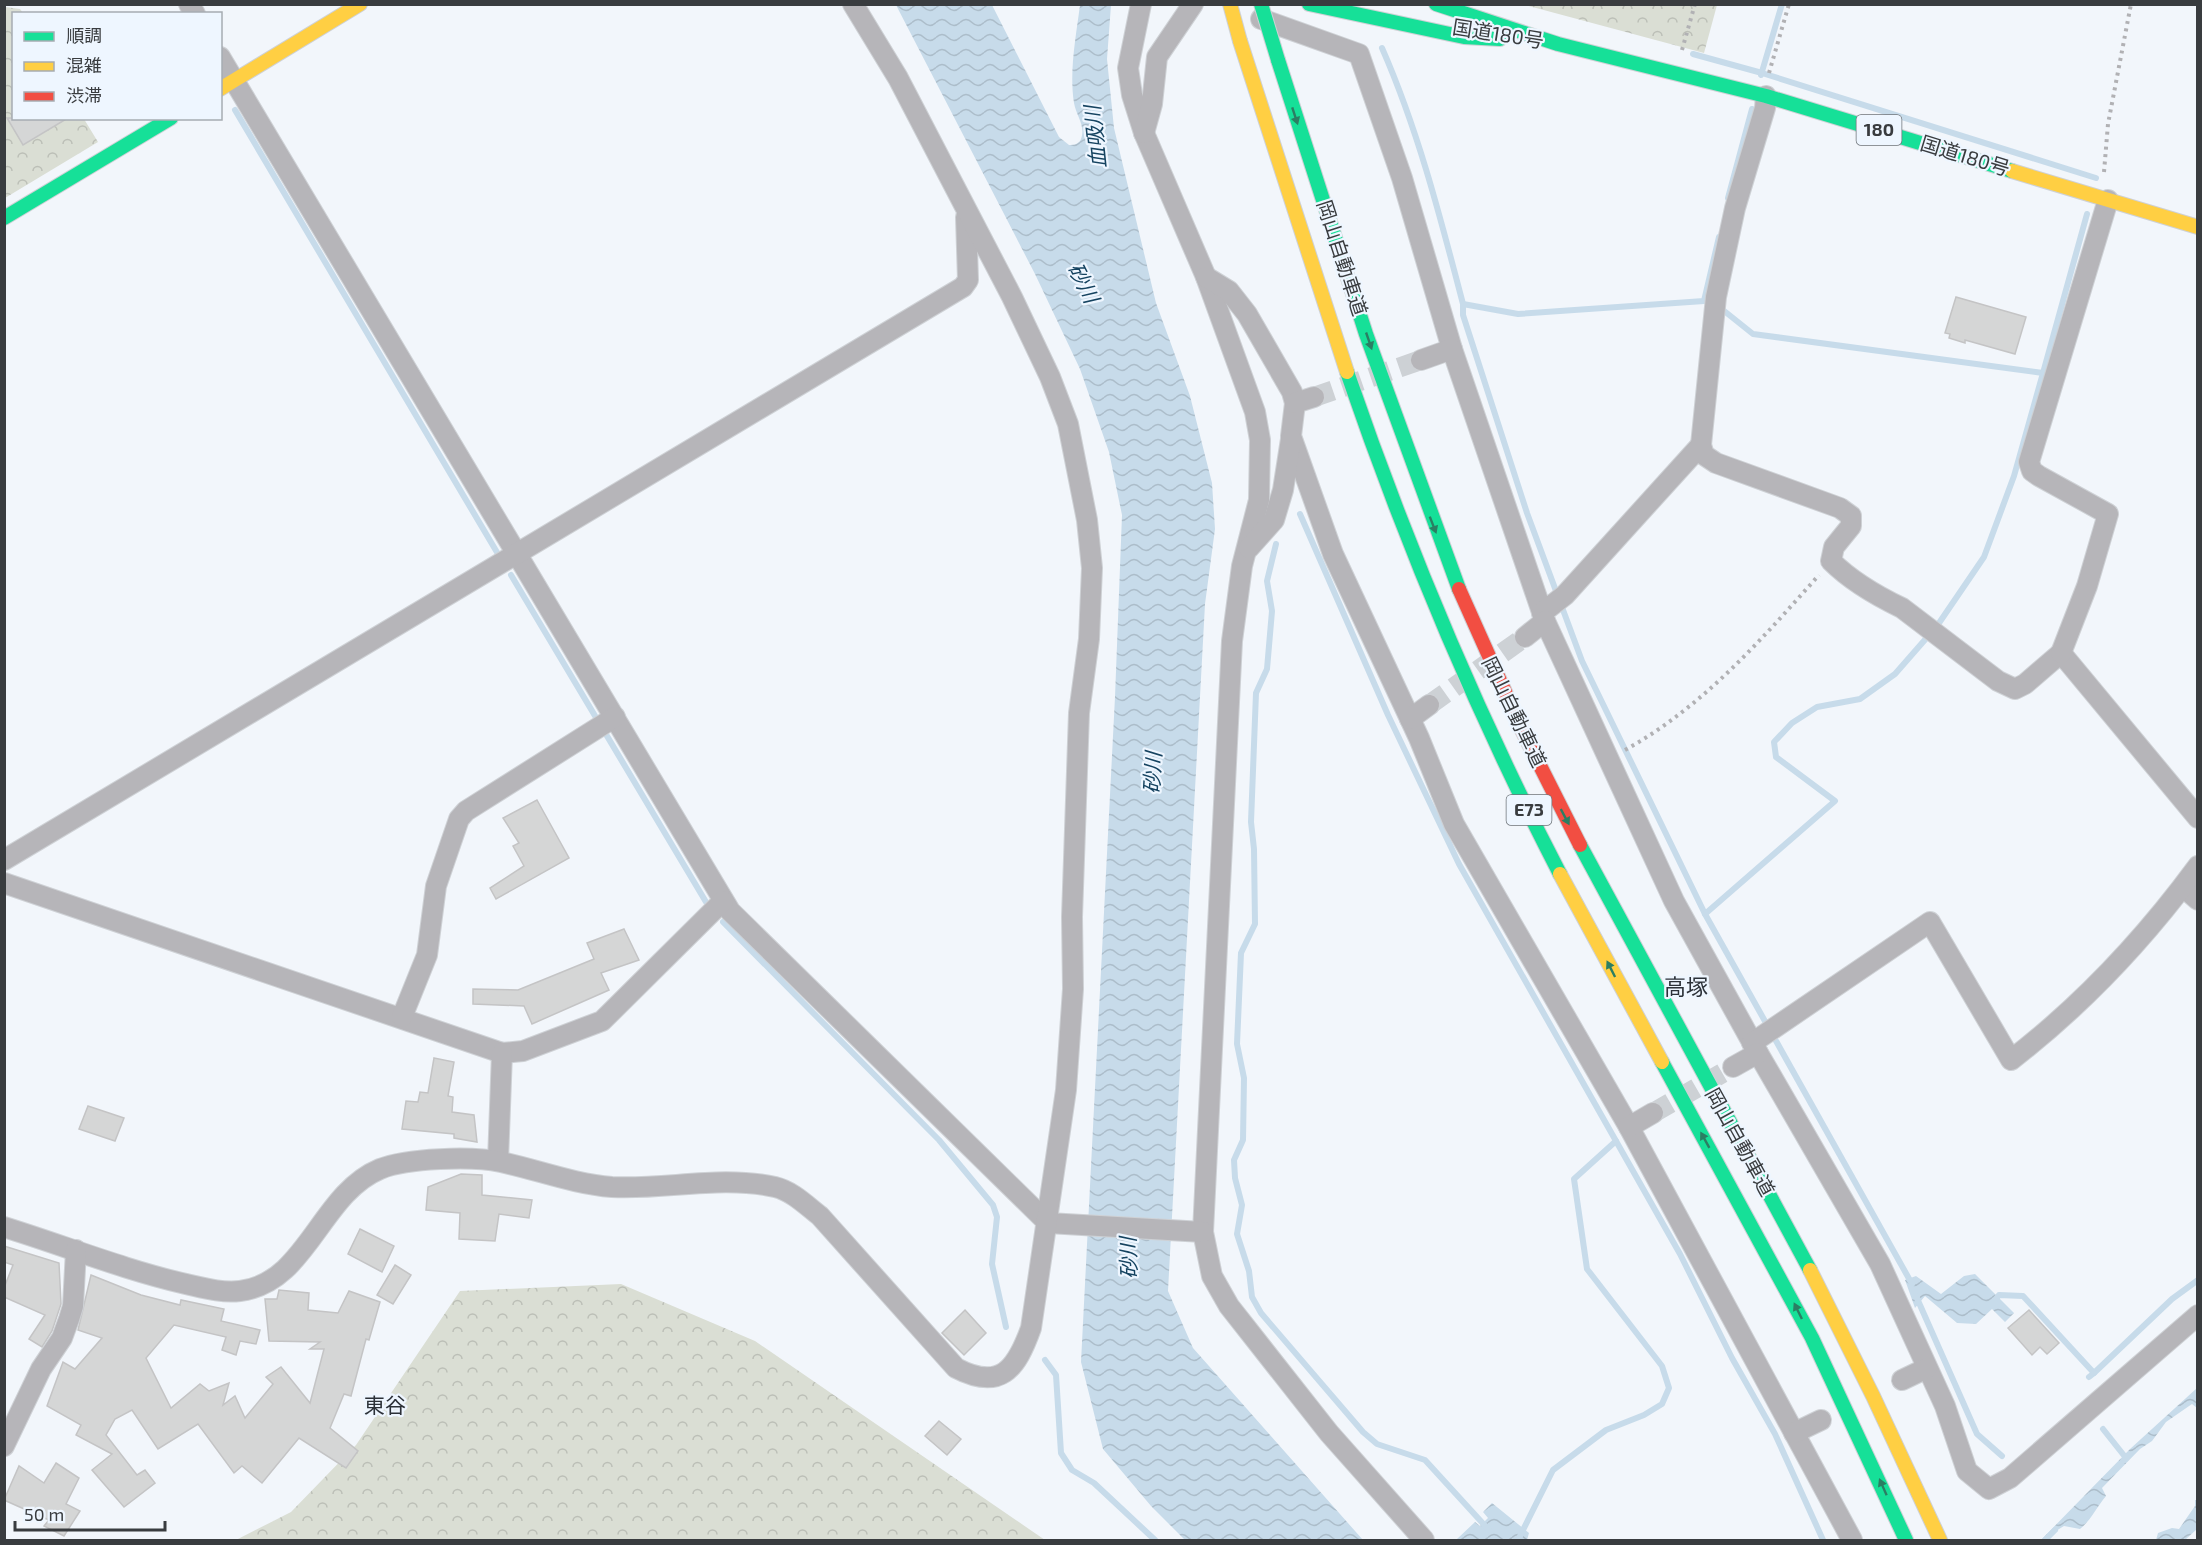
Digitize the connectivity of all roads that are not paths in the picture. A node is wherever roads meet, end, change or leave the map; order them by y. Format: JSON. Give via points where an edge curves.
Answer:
{"nodes":[{"id":1,"x":360,"y":4,"type":"edge"},
{"id":2,"x":852,"y":4,"type":"edge"},
{"id":3,"x":1141,"y":4,"type":"edge"},
{"id":4,"x":1193,"y":4,"type":"edge"},
{"id":5,"x":1221,"y":4,"type":"edge"},
{"id":6,"x":1230,"y":4,"type":"edge"},
{"id":7,"x":1261,"y":4,"type":"edge"},
{"id":8,"x":1309,"y":4,"type":"edge"},
{"id":9,"x":1370,"y":4,"type":"edge"},
{"id":10,"x":1436,"y":4,"type":"edge"},
{"id":11,"x":1558,"y":44,"type":"junction"},
{"id":12,"x":222,"y":65,"type":"edge"},
{"id":13,"x":227,"y":85,"type":"edge"},
{"id":14,"x":1766,"y":96,"type":"junction"},
{"id":15,"x":168,"y":120,"type":"edge"},
{"id":16,"x":1144,"y":134,"type":"junction"},
{"id":17,"x":2105,"y":199,"type":"junction"},
{"id":18,"x":966,"y":211,"type":"junction"},
{"id":19,"x":4,"y":218,"type":"edge"},
{"id":20,"x":2198,"y":227,"type":"edge"},
{"id":21,"x":1206,"y":277,"type":"junction"},
{"id":22,"x":1452,"y":349,"type":"junction"},
{"id":23,"x":1421,"y":360,"type":"tunnel mouth"},
{"id":24,"x":1291,"y":436,"type":"junction"},
{"id":25,"x":1701,"y":445,"type":"junction"},
{"id":26,"x":516,"y":552,"type":"junction"},
{"id":27,"x":1246,"y":552,"type":"junction"},
{"id":28,"x":1551,"y":609,"type":"junction"},
{"id":29,"x":1525,"y":638,"type":"tunnel mouth"},
{"id":30,"x":2061,"y":653,"type":"junction"},
{"id":31,"x":1429,"y":705,"type":"tunnel mouth"},
{"id":32,"x":1410,"y":719,"type":"junction"},
{"id":33,"x":605,"y":723,"type":"junction"},
{"id":34,"x":2192,"y":795,"type":"edge"},
{"id":35,"x":2198,"y":818,"type":"edge"},
{"id":36,"x":4,"y":861,"type":"edge"},
{"id":37,"x":2198,"y":866,"type":"edge"},
{"id":38,"x":4,"y":883,"type":"edge"},
{"id":39,"x":2190,"y":893,"type":"edge"},
{"id":40,"x":723,"y":901,"type":"junction"},
{"id":41,"x":402,"y":1017,"type":"junction"},
{"id":42,"x":1763,"y":1039,"type":"junction"},
{"id":43,"x":502,"y":1053,"type":"junction"},
{"id":44,"x":1733,"y":1067,"type":"tunnel mouth"},
{"id":45,"x":1653,"y":1113,"type":"tunnel mouth"},
{"id":46,"x":1629,"y":1127,"type":"junction"},
{"id":47,"x":498,"y":1161,"type":"junction"},
{"id":48,"x":1055,"y":1222,"type":"junction"},
{"id":49,"x":4,"y":1227,"type":"edge"},
{"id":50,"x":1196,"y":1231,"type":"junction"},
{"id":51,"x":76,"y":1250,"type":"junction"},
{"id":52,"x":2198,"y":1315,"type":"edge"},
{"id":53,"x":1927,"y":1368,"type":"junction"},
{"id":54,"x":1902,"y":1380,"type":"dead end"},
{"id":55,"x":1821,"y":1420,"type":"dead end"},
{"id":56,"x":1794,"y":1433,"type":"junction"},
{"id":57,"x":4,"y":1446,"type":"edge"},
{"id":58,"x":1424,"y":1540,"type":"edge"},
{"id":59,"x":1852,"y":1540,"type":"edge"},
{"id":60,"x":1906,"y":1540,"type":"edge"},
{"id":61,"x":1940,"y":1540,"type":"edge"}],
"edges":[{"from":1,"to":13,"type":"main road"},
{"from":2,"to":18,"type":"street","via":[[898,78]]},
{"from":3,"to":16,"type":"street","via":[[1128,68]]},
{"from":4,"to":16,"type":"street","via":[[1157,57]]},
{"from":5,"to":22,"type":"street","via":[[1359,54],[1402,178]]},
{"from":60,"to":6,"type":"main road","name":"岡山自動車道","number":"E73","one_way":true,"bridge":true,"via":[[1863,1441],[1779,1273],[1637,1019],[1524,801],[1459,662],[1359,406]]},
{"from":7,"to":61,"type":"main road","name":"岡山自動車道","number":"E73","one_way":true,"bridge":true,"via":[[1388,397],[1434,527],[1485,650],[1551,789],[1663,1004],[1803,1256]]},
{"from":8,"to":11,"type":"main road","via":[[1464,37]]},
{"from":9,"to":11,"type":"main road","name":"国道180号","number":"180","via":[[1470,32]]},
{"from":10,"to":11,"type":"main road","name":"国道180号","number":"180"},
{"from":11,"to":14,"type":"main road","name":"国道180号","number":"180"},
{"from":12,"to":13,"type":"street"},
{"from":13,"to":26,"type":"street"},
{"from":14,"to":17,"type":"main road","name":"国道180号","number":"180"},
{"from":14,"to":25,"type":"street","via":[[1735,208],[1715,304]]},
{"from":15,"to":19,"type":"main road"},
{"from":16,"to":21,"type":"street"},
{"from":17,"to":20,"type":"main road","name":"国道180号","number":"180"},
{"from":17,"to":30,"type":"street","via":[[2029,462],[2038,476],[2108,514],[2087,586]]},
{"from":18,"to":26,"type":"street","via":[[968,280],[963,287]]},
{"from":18,"to":48,"type":"street","via":[[1012,297],[1068,424],[1092,568],[1089,639],[1079,713],[1073,989]]},
{"from":21,"to":24,"type":"street","via":[[1229,291],[1247,314],[1292,392],[1305,400]]},
{"from":21,"to":27,"type":"street","via":[[1255,412],[1260,440],[1259,500]]},
{"from":22,"to":23,"type":"street"},
{"from":22,"to":28,"type":"street"},
{"from":24,"to":27,"type":"street","via":[[1274,520]]},
{"from":24,"to":32,"type":"street","via":[[1333,554]]},
{"from":25,"to":28,"type":"street"},
{"from":25,"to":30,"type":"street","via":[[1704,455],[1716,463],[1840,508],[1851,516],[1851,526],[1834,547],[1831,561],[1902,608],[1998,681],[2015,689]]},
{"from":26,"to":33,"type":"street"},
{"from":26,"to":36,"type":"street"},
{"from":27,"to":50,"type":"street","via":[[1232,641]]},
{"from":28,"to":29,"type":"street"},
{"from":28,"to":42,"type":"street","via":[[1674,901]]},
{"from":30,"to":34,"type":"street"},
{"from":31,"to":32,"type":"street"},
{"from":32,"to":46,"type":"street","via":[[1454,824]]},
{"from":33,"to":40,"type":"street"},
{"from":33,"to":41,"type":"street","via":[[459,819],[436,886],[427,955]]},
{"from":34,"to":35,"type":"street"},
{"from":37,"to":39,"type":"street"},
{"from":38,"to":41,"type":"street"},
{"from":39,"to":42,"type":"street","via":[[2057,1024],[2011,1060],[1930,922]]},
{"from":40,"to":43,"type":"street","via":[[602,1021],[523,1051]]},
{"from":40,"to":48,"type":"street","via":[[729,911]]},
{"from":41,"to":43,"type":"street"},
{"from":42,"to":44,"type":"street"},
{"from":42,"to":53,"type":"street","via":[[1880,1264]]},
{"from":43,"to":47,"type":"street"},
{"from":45,"to":46,"type":"street"},
{"from":46,"to":56,"type":"street"},
{"from":47,"to":48,"type":"street","via":[[592,1185],[715,1181],[777,1188],[820,1216],[956,1368],[978,1378],[1001,1377],[1026,1342]]},
{"from":47,"to":51,"type":"street","via":[[413,1161],[379,1170],[353,1187],[278,1278],[240,1291],[221,1292],[156,1277]]},
{"from":48,"to":50,"type":"street"},
{"from":49,"to":51,"type":"street"},
{"from":50,"to":58,"type":"street","via":[[1212,1276],[1229,1306],[1329,1433]]},
{"from":51,"to":57,"type":"street","via":[[69,1319]]},
{"from":52,"to":53,"type":"street","via":[[2010,1478],[1989,1489],[1967,1471],[1945,1406]]},
{"from":53,"to":54,"type":"street"},
{"from":55,"to":56,"type":"street"},
{"from":56,"to":59,"type":"street"}]}
